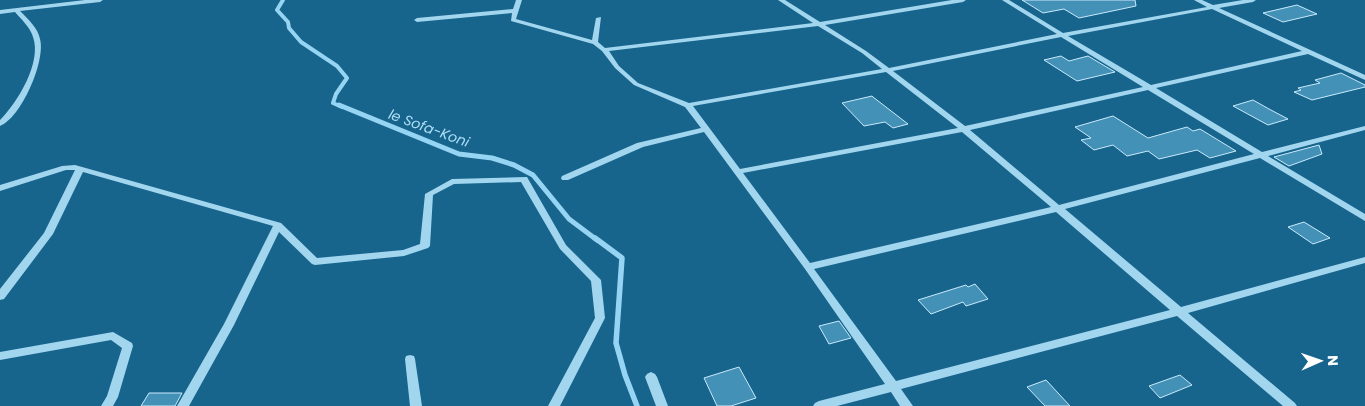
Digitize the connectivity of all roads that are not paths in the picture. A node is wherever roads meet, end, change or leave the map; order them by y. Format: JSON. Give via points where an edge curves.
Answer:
{"nodes":[{"id":1,"x":100,"y":0,"type":"edge"},
{"id":2,"x":519,"y":0,"type":"edge"},
{"id":3,"x":781,"y":0,"type":"edge"},
{"id":4,"x":963,"y":0,"type":"edge"},
{"id":5,"x":1005,"y":0,"type":"edge"},
{"id":6,"x":1197,"y":0,"type":"edge"},
{"id":7,"x":1253,"y":0,"type":"edge"},
{"id":8,"x":1212,"y":7,"type":"junction"},
{"id":9,"x":16,"y":10,"type":"junction"},
{"id":10,"x":516,"y":11,"type":"junction"},
{"id":11,"x":0,"y":12,"type":"edge"},
{"id":12,"x":599,"y":18,"type":"dead end"},
{"id":13,"x":417,"y":20,"type":"dead end"},
{"id":14,"x":818,"y":24,"type":"junction"},
{"id":15,"x":1061,"y":35,"type":"junction"},
{"id":16,"x":595,"y":43,"type":"junction"},
{"id":17,"x":604,"y":50,"type":"junction"},
{"id":18,"x":1308,"y":52,"type":"junction"},
{"id":19,"x":888,"y":70,"type":"junction"},
{"id":20,"x":1365,"y":78,"type":"edge"},
{"id":21,"x":1151,"y":87,"type":"junction"},
{"id":22,"x":688,"y":105,"type":"junction"},
{"id":23,"x":0,"y":124,"type":"edge"},
{"id":24,"x":1365,"y":128,"type":"edge"},
{"id":25,"x":964,"y":129,"type":"junction"},
{"id":26,"x":706,"y":130,"type":"junction"},
{"id":27,"x":1259,"y":155,"type":"junction"},
{"id":28,"x":80,"y":169,"type":"junction"},
{"id":29,"x":737,"y":172,"type":"junction"},
{"id":30,"x":565,"y":178,"type":"dead end"},
{"id":31,"x":0,"y":188,"type":"edge"},
{"id":32,"x":1059,"y":208,"type":"junction"},
{"id":33,"x":1365,"y":218,"type":"edge"},
{"id":34,"x":278,"y":225,"type":"junction"},
{"id":35,"x":1365,"y":260,"type":"edge"},
{"id":36,"x":808,"y":267,"type":"junction"},
{"id":37,"x":0,"y":296,"type":"edge"},
{"id":38,"x":1180,"y":311,"type":"junction"},
{"id":39,"x":0,"y":356,"type":"edge"},
{"id":40,"x":410,"y":359,"type":"dead end"},
{"id":41,"x":651,"y":377,"type":"dead end"},
{"id":42,"x":894,"y":388,"type":"junction"},
{"id":43,"x":107,"y":406,"type":"edge"},
{"id":44,"x":183,"y":406,"type":"edge"},
{"id":45,"x":416,"y":406,"type":"edge"},
{"id":46,"x":554,"y":406,"type":"edge"},
{"id":47,"x":662,"y":406,"type":"edge"},
{"id":48,"x":820,"y":406,"type":"edge"},
{"id":49,"x":907,"y":406,"type":"edge"},
{"id":50,"x":1291,"y":406,"type":"edge"}],
"edges":[{"from":1,"to":9,"type":"street"},
{"from":2,"to":10,"type":"street"},
{"from":3,"to":14,"type":"street"},
{"from":4,"to":14,"type":"street"},
{"from":5,"to":15,"type":"street"},
{"from":6,"to":8,"type":"street"},
{"from":7,"to":8,"type":"street"},
{"from":8,"to":15,"type":"street"},
{"from":8,"to":18,"type":"street"},
{"from":9,"to":11,"type":"street"},
{"from":9,"to":23,"type":"street","via":[[37,37],[38,59],[22,96]]},
{"from":10,"to":13,"type":"street"},
{"from":10,"to":16,"type":"street","via":[[513,20]]},
{"from":12,"to":16,"type":"street"},
{"from":14,"to":17,"type":"street"},
{"from":14,"to":19,"type":"street"},
{"from":15,"to":19,"type":"street"},
{"from":15,"to":21,"type":"street"},
{"from":16,"to":17,"type":"street"},
{"from":17,"to":22,"type":"street","via":[[636,84]]},
{"from":18,"to":20,"type":"street"},
{"from":18,"to":21,"type":"street"},
{"from":19,"to":22,"type":"street"},
{"from":19,"to":25,"type":"street"},
{"from":21,"to":25,"type":"street"},
{"from":21,"to":27,"type":"street"},
{"from":22,"to":26,"type":"street"},
{"from":24,"to":27,"type":"street"},
{"from":25,"to":29,"type":"street"},
{"from":25,"to":32,"type":"street"},
{"from":26,"to":29,"type":"street"},
{"from":26,"to":30,"type":"street","via":[[640,145]]},
{"from":27,"to":32,"type":"street"},
{"from":27,"to":33,"type":"street"},
{"from":28,"to":31,"type":"street","via":[[65,168]]},
{"from":28,"to":34,"type":"street"},
{"from":28,"to":37,"type":"street","via":[[48,234]]},
{"from":29,"to":36,"type":"street"},
{"from":32,"to":36,"type":"street"},
{"from":32,"to":38,"type":"street"},
{"from":34,"to":44,"type":"street","via":[[229,325]]},
{"from":34,"to":46,"type":"street","via":[[315,262],[404,253],[425,246],[429,194],[452,182],[524,179],[563,247],[596,280],[600,318]]},
{"from":35,"to":38,"type":"street"},
{"from":36,"to":42,"type":"street"},
{"from":38,"to":42,"type":"street"},
{"from":38,"to":50,"type":"street"},
{"from":39,"to":43,"type":"street","via":[[113,336],[128,346]]},
{"from":40,"to":45,"type":"street"},
{"from":41,"to":47,"type":"street"},
{"from":42,"to":48,"type":"street"},
{"from":42,"to":49,"type":"street"}]}
